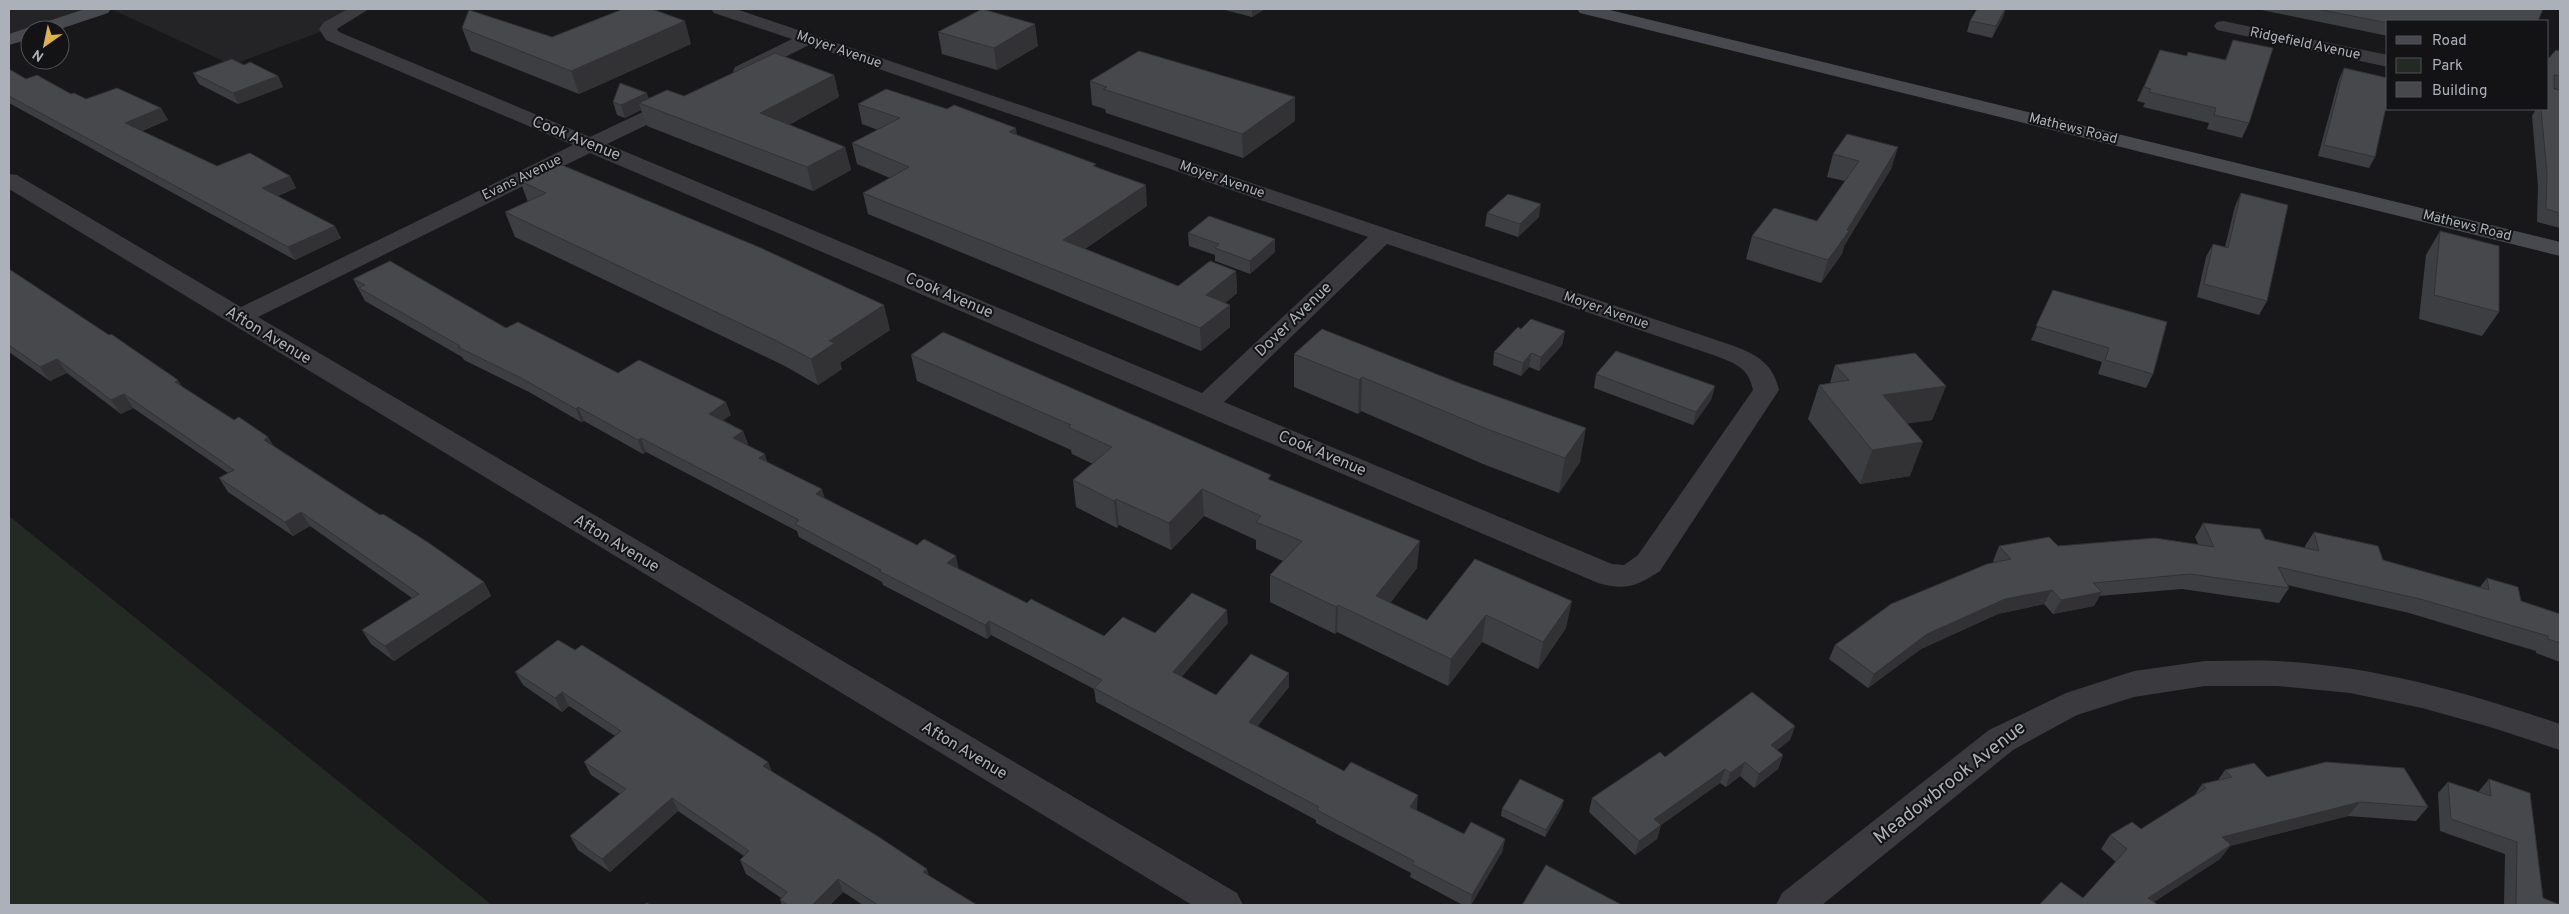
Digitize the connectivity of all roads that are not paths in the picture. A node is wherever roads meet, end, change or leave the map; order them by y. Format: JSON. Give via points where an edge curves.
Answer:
{"nodes":[{"id":1,"x":102,"y":9,"type":"edge"},
{"id":2,"x":360,"y":9,"type":"edge"},
{"id":3,"x":720,"y":9,"type":"edge"},
{"id":4,"x":1586,"y":9,"type":"edge"},
{"id":5,"x":69,"y":20,"type":"edge"},
{"id":6,"x":2223,"y":26,"type":"dead end"},
{"id":7,"x":807,"y":39,"type":"junction"},
{"id":8,"x":2386,"y":61,"type":"edge"},
{"id":9,"x":720,"y":81,"type":"edge"},
{"id":10,"x":695,"y":94,"type":"edge"},
{"id":11,"x":591,"y":145,"type":"junction"},
{"id":12,"x":9,"y":180,"type":"edge"},
{"id":13,"x":1383,"y":235,"type":"junction"},
{"id":14,"x":2560,"y":249,"type":"edge"},
{"id":15,"x":238,"y":318,"type":"junction"},
{"id":16,"x":1205,"y":404,"type":"junction"},
{"id":17,"x":1609,"y":576,"type":"joint"},
{"id":18,"x":2560,"y":738,"type":"edge"},
{"id":19,"x":1224,"y":905,"type":"edge"},
{"id":20,"x":1795,"y":905,"type":"edge"}],
"edges":[{"from":1,"to":5,"type":"street"},
{"from":2,"to":11,"type":"street","name":"Cook Avenue","via":[[330,26],[328,29],[332,36]]},
{"from":3,"to":7,"type":"street","name":"Moyer Avenue"},
{"from":4,"to":14,"type":"street","name":"Mathews Road"},
{"from":6,"to":8,"type":"street","name":"Ridgefield Avenue"},
{"from":7,"to":9,"type":"street"},
{"from":7,"to":13,"type":"street","name":"Moyer Avenue"},
{"from":10,"to":11,"type":"street","name":"Evans Avenue"},
{"from":11,"to":15,"type":"street","name":"Evans Avenue"},
{"from":11,"to":16,"type":"street","name":"Cook Avenue"},
{"from":12,"to":15,"type":"street","name":"Afton Avenue"},
{"from":13,"to":16,"type":"street","name":"Dover Avenue"},
{"from":13,"to":17,"type":"street","name":"Moyer Avenue","via":[[1725,351],[1751,362],[1764,375],[1766,390],[1649,563],[1630,576]]},
{"from":15,"to":19,"type":"street","name":"Afton Avenue"},
{"from":16,"to":17,"type":"street","name":"Cook Avenue"},
{"from":18,"to":20,"type":"street","name":"Meadowbrook Avenue","via":[[2453,703],[2378,686],[2301,675],[2234,672],[2173,676],[2132,683],[2068,703],[2001,740]]}]}
